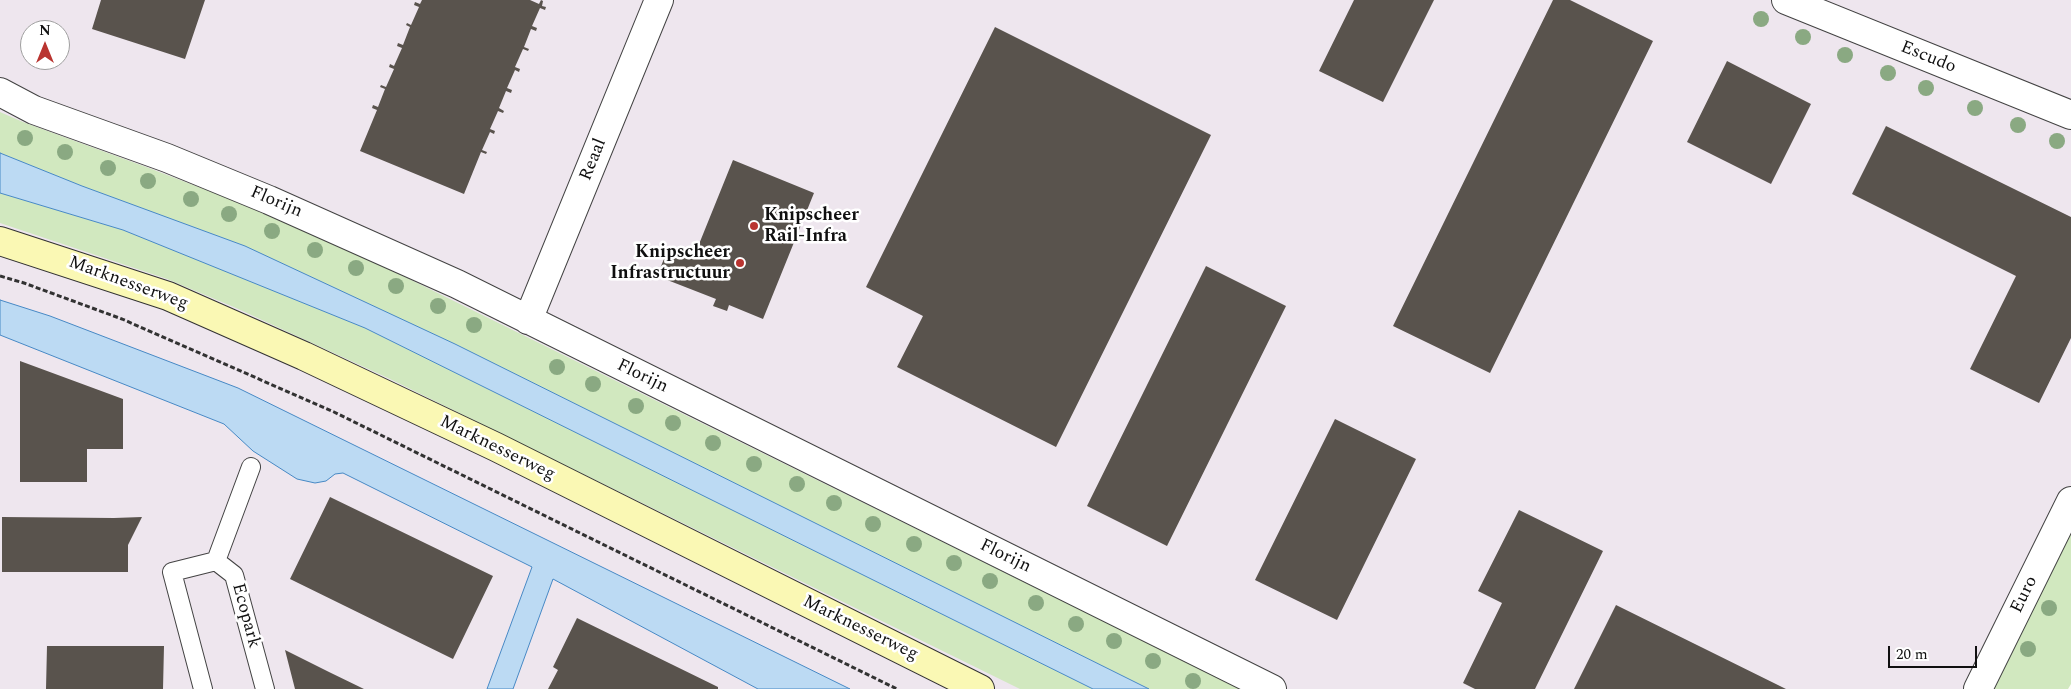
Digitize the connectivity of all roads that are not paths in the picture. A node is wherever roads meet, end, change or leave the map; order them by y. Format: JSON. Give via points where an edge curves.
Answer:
{"nodes":[{"id":1,"x":659,"y":0,"type":"edge"},
{"id":2,"x":1786,"y":0,"type":"edge"},
{"id":3,"x":0,"y":92,"type":"edge"},
{"id":4,"x":2071,"y":115,"type":"edge"},
{"id":5,"x":0,"y":241,"type":"edge"},
{"id":6,"x":528,"y":320,"type":"junction"},
{"id":7,"x":251,"y":467,"type":"dead end"},
{"id":8,"x":2071,"y":501,"type":"edge"},
{"id":9,"x":216,"y":561,"type":"junction"},
{"id":10,"x":203,"y":689,"type":"edge"},
{"id":11,"x":265,"y":689,"type":"edge"},
{"id":12,"x":980,"y":689,"type":"edge"},
{"id":13,"x":1272,"y":689,"type":"edge"},
{"id":14,"x":1978,"y":689,"type":"edge"}],
"edges":[{"from":1,"to":6,"type":"street","name":"Reaal"},
{"from":2,"to":4,"type":"street","name":"Escudo"},
{"from":3,"to":6,"type":"street","name":"Florijn","via":[[34,110],[167,158],[269,200],[457,284]]},
{"from":5,"to":12,"type":"main road","name":"Marknesserweg","via":[[168,296],[304,356],[496,447]]},
{"from":6,"to":13,"type":"street","name":"Florijn"},
{"from":7,"to":9,"type":"lane"},
{"from":8,"to":14,"type":"street","name":"Euro"},
{"from":9,"to":10,"type":"lane","via":[[172,572]]},
{"from":9,"to":11,"type":"lane","name":"Ecopark","via":[[234,575]]}]}
